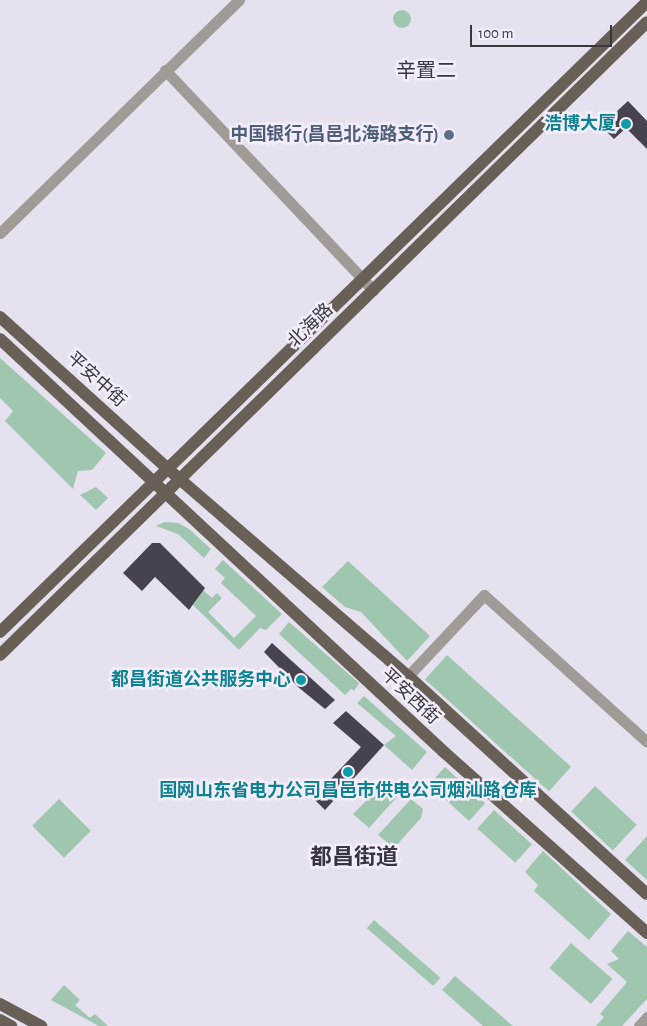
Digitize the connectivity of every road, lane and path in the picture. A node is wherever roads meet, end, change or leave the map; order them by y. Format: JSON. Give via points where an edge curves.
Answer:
{"nodes":[{"id":1,"x":239,"y":0,"type":"edge"},
{"id":2,"x":647,"y":2,"type":"edge"},
{"id":3,"x":647,"y":22,"type":"edge"},
{"id":4,"x":165,"y":70,"type":"junction"},
{"id":5,"x":0,"y":233,"type":"edge"},
{"id":6,"x":363,"y":279,"type":"junction"},
{"id":7,"x":373,"y":290,"type":"junction"},
{"id":8,"x":0,"y":317,"type":"edge"},
{"id":9,"x":0,"y":339,"type":"edge"},
{"id":10,"x":168,"y":469,"type":"junction"},
{"id":11,"x":180,"y":479,"type":"junction"},
{"id":12,"x":156,"y":480,"type":"junction"},
{"id":13,"x":164,"y":495,"type":"junction"},
{"id":14,"x":0,"y":632,"type":"edge"},
{"id":15,"x":0,"y":655,"type":"edge"},
{"id":16,"x":408,"y":676,"type":"junction"},
{"id":17,"x":647,"y":742,"type":"edge"},
{"id":18,"x":647,"y":894,"type":"edge"},
{"id":19,"x":647,"y":933,"type":"edge"},
{"id":20,"x":0,"y":1004,"type":"edge"},
{"id":21,"x":647,"y":1017,"type":"edge"},
{"id":22,"x":0,"y":1020,"type":"edge"},
{"id":23,"x":11,"y":1026,"type":"edge"},
{"id":24,"x":41,"y":1026,"type":"edge"},
{"id":25,"x":639,"y":1026,"type":"edge"}],
"edges":[{"from":1,"to":4,"type":"street"},
{"from":2,"to":6,"type":"main road","name":"北海路"},
{"from":3,"to":7,"type":"main road","name":"北海路"},
{"from":4,"to":5,"type":"street"},
{"from":4,"to":6,"type":"street"},
{"from":6,"to":7,"type":"street"},
{"from":6,"to":10,"type":"main road","name":"北海路"},
{"from":7,"to":11,"type":"main road","name":"北海路"},
{"from":8,"to":10,"type":"main road","name":"平安中街"},
{"from":9,"to":12,"type":"main road","name":"平安中街"},
{"from":10,"to":11,"type":"main road","name":"平安西街"},
{"from":10,"to":12,"type":"main road","name":"北海路"},
{"from":11,"to":13,"type":"main road","name":"北海路"},
{"from":11,"to":16,"type":"main road","name":"平安西街"},
{"from":12,"to":13,"type":"main road","name":"平安西街"},
{"from":12,"to":14,"type":"main road","name":"北海路"},
{"from":13,"to":15,"type":"main road","name":"北海路"},
{"from":13,"to":19,"type":"main road","name":"平安西街"},
{"from":16,"to":17,"type":"street","via":[[484,595]]},
{"from":16,"to":18,"type":"main road","name":"平安西街"},
{"from":20,"to":24,"type":"main road"},
{"from":21,"to":25,"type":"street"},
{"from":22,"to":23,"type":"main road"}]}
